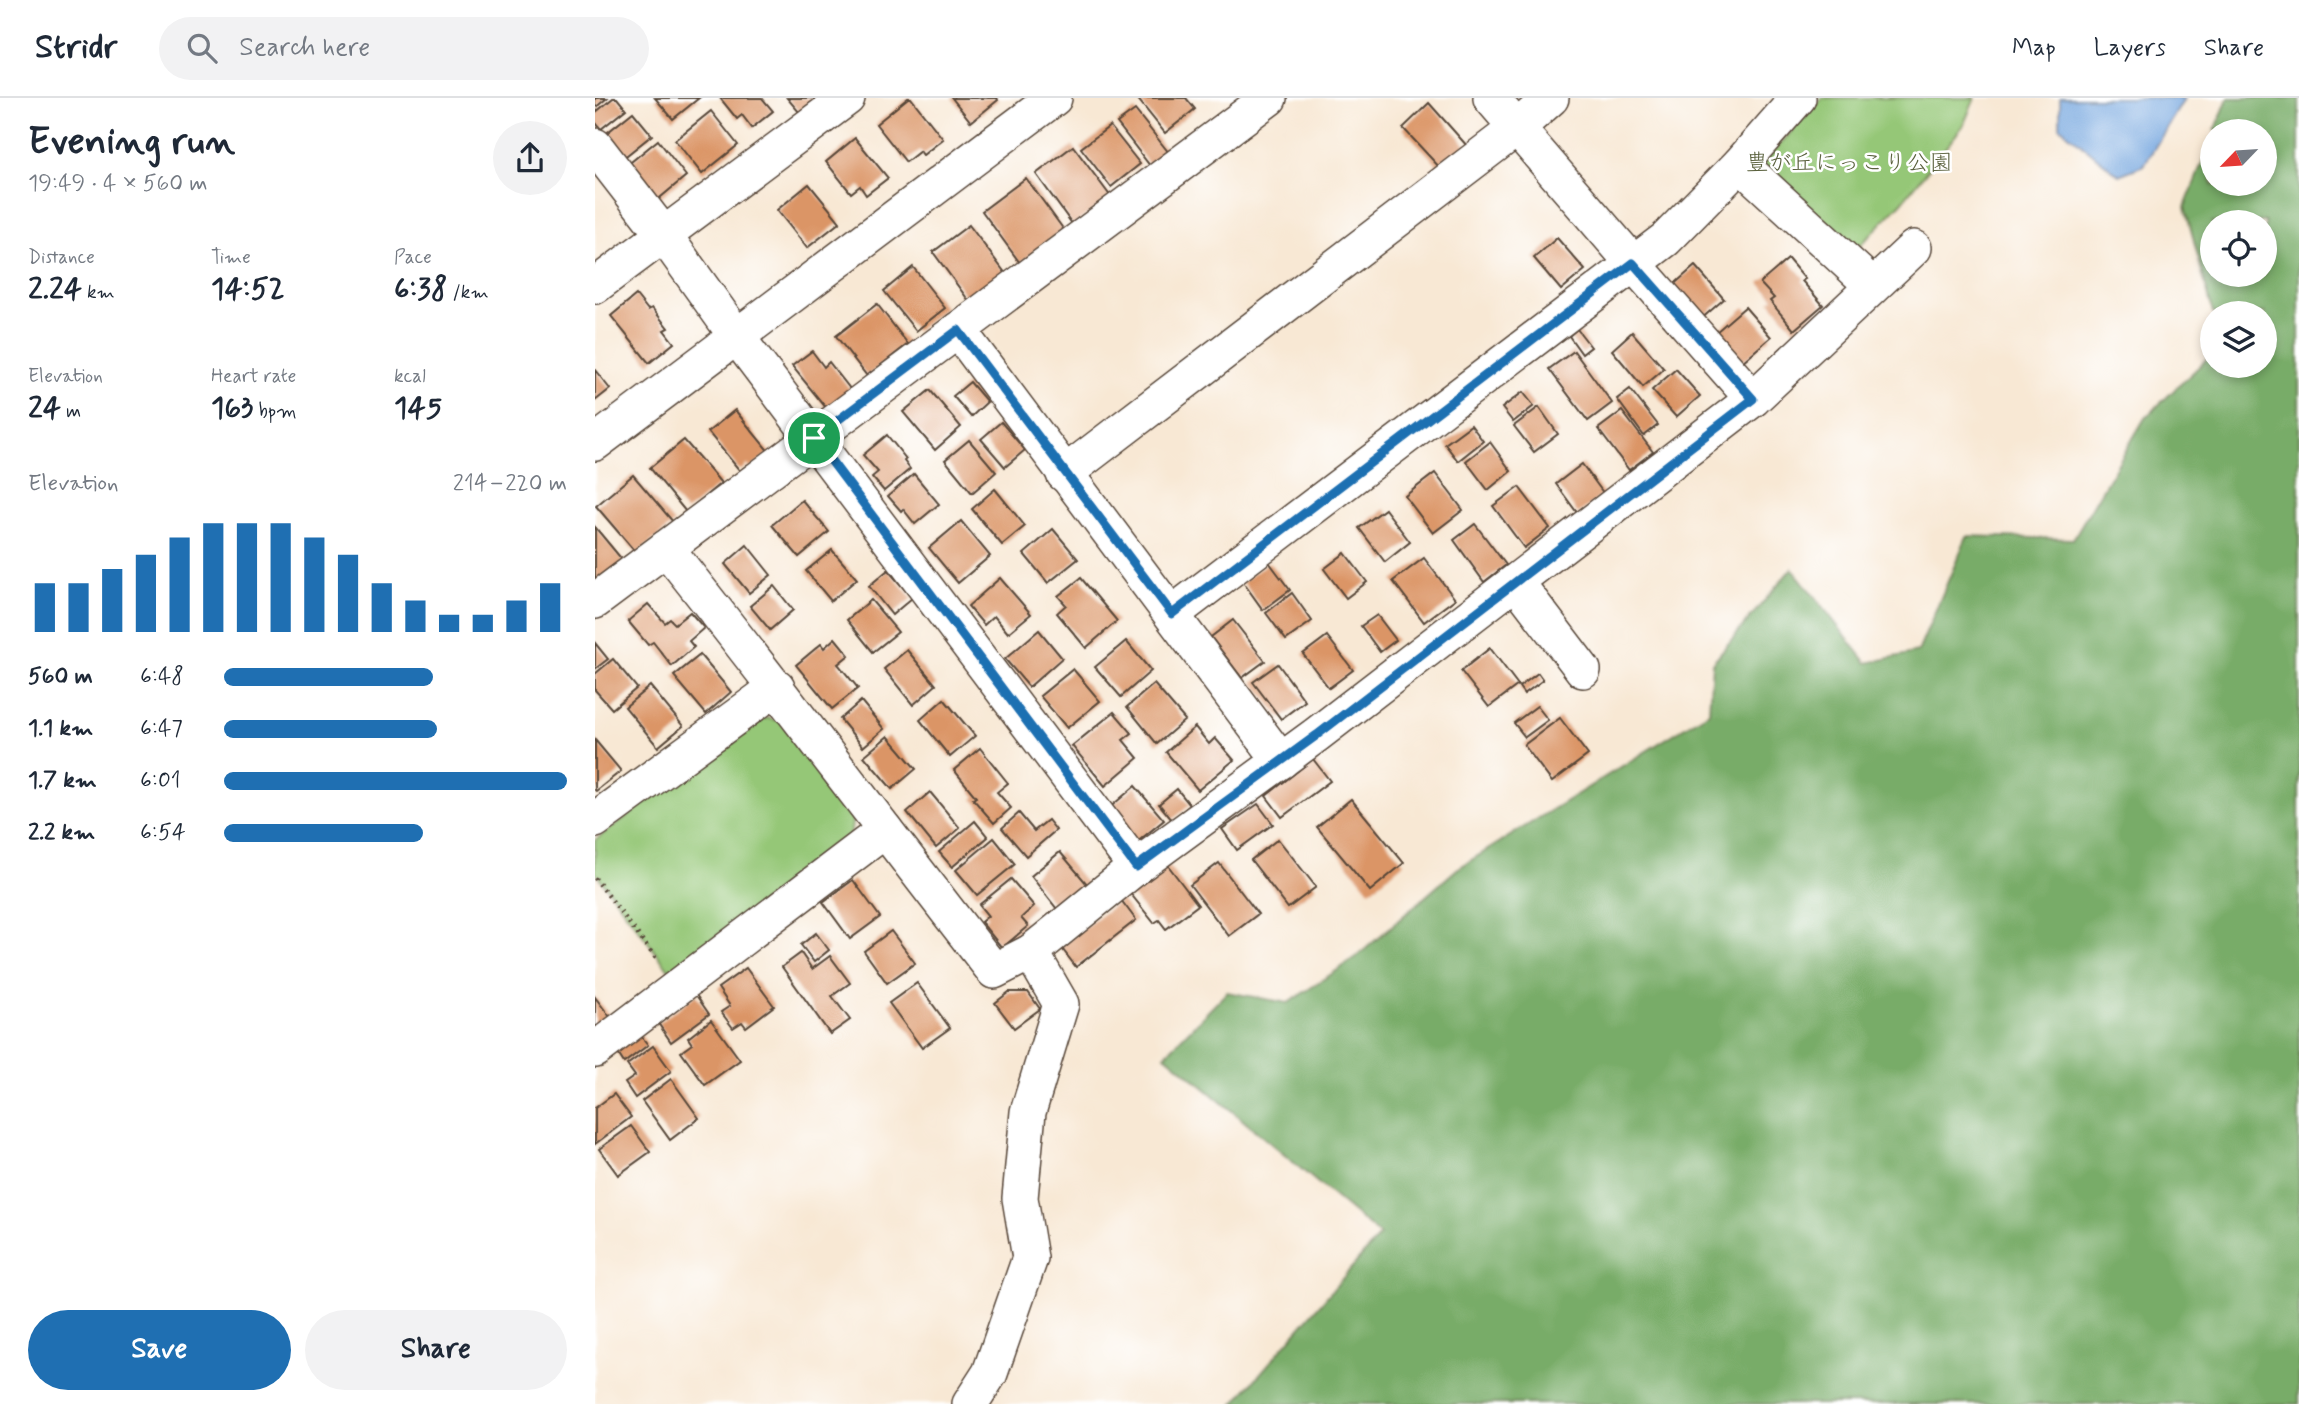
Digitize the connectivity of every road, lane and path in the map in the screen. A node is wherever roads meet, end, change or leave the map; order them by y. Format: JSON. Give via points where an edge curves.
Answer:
{"nodes":[{"id":1,"x":846,"y":98,"type":"edge"},
{"id":2,"x":1054,"y":98,"type":"edge"},
{"id":3,"x":1269,"y":98,"type":"edge"},
{"id":4,"x":1491,"y":98,"type":"edge"},
{"id":5,"x":1551,"y":98,"type":"edge"},
{"id":6,"x":1798,"y":98,"type":"edge"},
{"id":7,"x":1517,"y":128,"type":"junction"},
{"id":8,"x":595,"y":146,"type":"edge"},
{"id":9,"x":1740,"y":164,"type":"junction"},
{"id":10,"x":664,"y":235,"type":"junction"},
{"id":11,"x":1913,"y":248,"type":"dead end"},
{"id":12,"x":1633,"y":263,"type":"junction"},
{"id":13,"x":1872,"y":285,"type":"junction"},
{"id":14,"x":595,"y":286,"type":"edge"},
{"id":15,"x":958,"y":330,"type":"junction"},
{"id":16,"x":737,"y":337,"type":"junction"},
{"id":17,"x":1753,"y":399,"type":"junction"},
{"id":18,"x":814,"y":438,"type":"junction"},
{"id":19,"x":595,"y":443,"type":"edge"},
{"id":20,"x":1064,"y":474,"type":"junction"},
{"id":21,"x":666,"y":548,"type":"junction"},
{"id":22,"x":1516,"y":582,"type":"junction"},
{"id":23,"x":595,"y":601,"type":"edge"},
{"id":24,"x":1172,"y":614,"type":"junction"},
{"id":25,"x":1583,"y":670,"type":"dead end"},
{"id":26,"x":777,"y":687,"type":"junction"},
{"id":27,"x":1281,"y":761,"type":"junction"},
{"id":28,"x":595,"y":820,"type":"edge"},
{"id":29,"x":884,"y":830,"type":"junction"},
{"id":30,"x":1136,"y":867,"type":"junction"},
{"id":31,"x":595,"y":878,"type":"edge"},
{"id":32,"x":1031,"y":952,"type":"junction"},
{"id":33,"x":677,"y":987,"type":"junction"},
{"id":34,"x":595,"y":1050,"type":"edge"},
{"id":35,"x":970,"y":1404,"type":"edge"}],
"edges":[{"from":1,"to":10,"type":"street"},
{"from":2,"to":16,"type":"street"},
{"from":3,"to":15,"type":"street"},
{"from":4,"to":7,"type":"street"},
{"from":5,"to":7,"type":"street"},
{"from":6,"to":9,"type":"street"},
{"from":7,"to":12,"type":"street"},
{"from":7,"to":20,"type":"street"},
{"from":8,"to":10,"type":"street"},
{"from":9,"to":12,"type":"street","via":[[1666,239]]},
{"from":9,"to":13,"type":"street"},
{"from":10,"to":14,"type":"street"},
{"from":10,"to":16,"type":"street"},
{"from":11,"to":13,"type":"street"},
{"from":12,"to":17,"type":"street"},
{"from":12,"to":24,"type":"street"},
{"from":13,"to":17,"type":"street"},
{"from":15,"to":18,"type":"street"},
{"from":15,"to":20,"type":"street"},
{"from":16,"to":18,"type":"street"},
{"from":16,"to":19,"type":"street"},
{"from":17,"to":22,"type":"street"},
{"from":18,"to":21,"type":"street"},
{"from":18,"to":30,"type":"street"},
{"from":20,"to":24,"type":"street"},
{"from":21,"to":23,"type":"street"},
{"from":21,"to":26,"type":"street"},
{"from":22,"to":25,"type":"street"},
{"from":22,"to":27,"type":"street"},
{"from":24,"to":27,"type":"street"},
{"from":26,"to":28,"type":"street"},
{"from":26,"to":29,"type":"street"},
{"from":27,"to":30,"type":"street"},
{"from":29,"to":32,"type":"street","via":[[994,971]]},
{"from":29,"to":33,"type":"street"},
{"from":30,"to":32,"type":"street"},
{"from":31,"to":33,"type":"path"},
{"from":32,"to":35,"type":"street","via":[[1061,1004],[1028,1112],[1020,1198],[1030,1258],[991,1373]]},
{"from":33,"to":34,"type":"street"}]}
